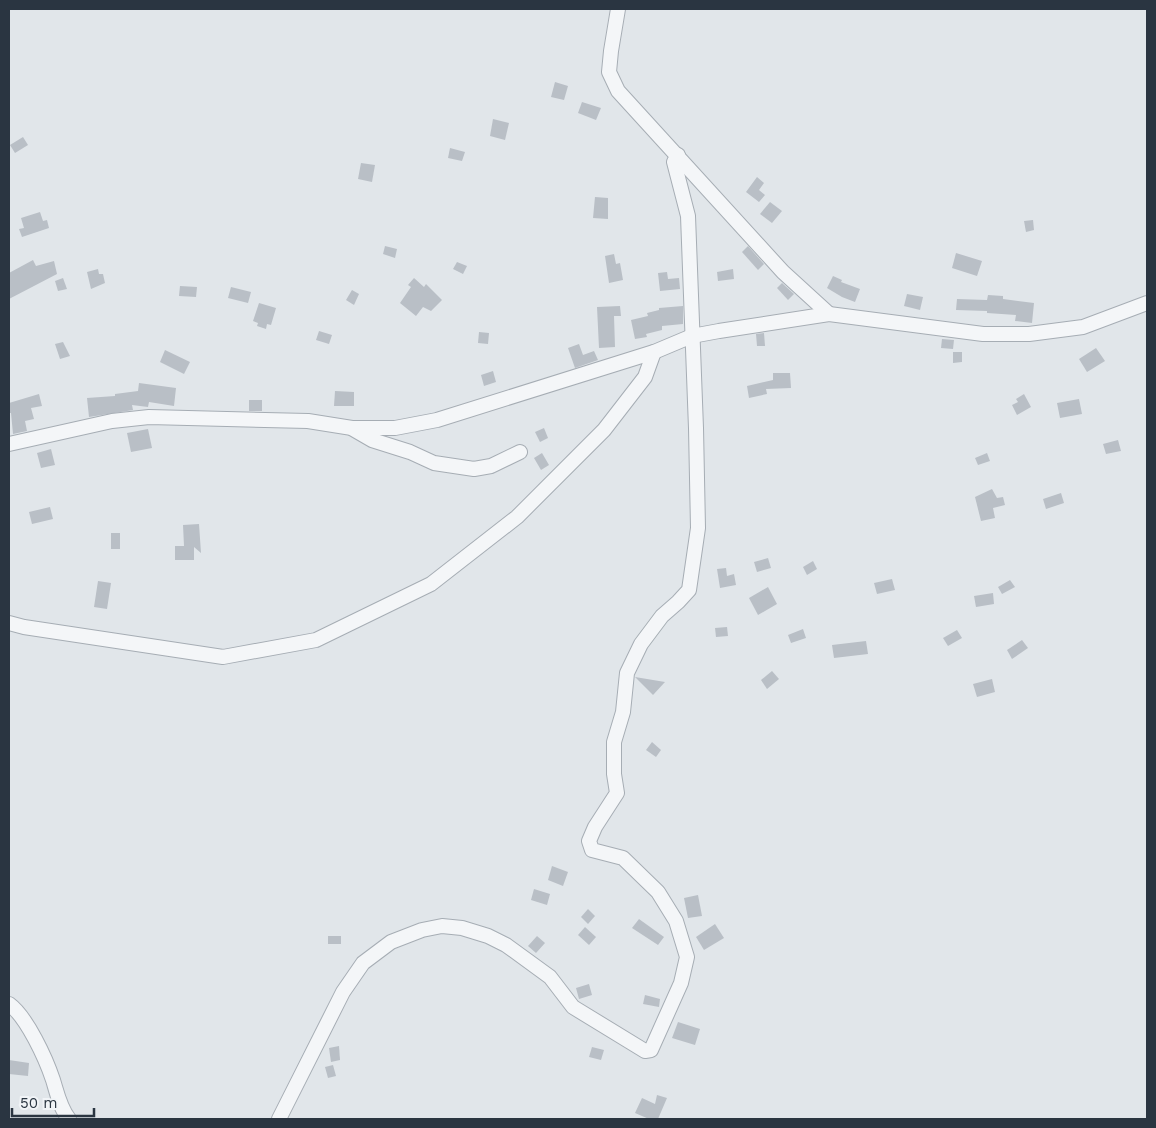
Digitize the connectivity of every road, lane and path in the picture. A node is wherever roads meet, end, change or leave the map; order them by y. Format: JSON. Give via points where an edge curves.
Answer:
{"nodes":[{"id":1,"x":618,"y":9,"type":"edge"},
{"id":2,"x":678,"y":155,"type":"junction"},
{"id":3,"x":1147,"y":303,"type":"edge"},
{"id":4,"x":829,"y":314,"type":"junction"},
{"id":5,"x":692,"y":336,"type":"junction"},
{"id":6,"x":654,"y":352,"type":"junction"},
{"id":7,"x":352,"y":428,"type":"junction"},
{"id":8,"x":9,"y":444,"type":"edge"},
{"id":9,"x":520,"y":452,"type":"dead end"},
{"id":10,"x":9,"y":623,"type":"edge"},
{"id":11,"x":9,"y":1004,"type":"edge"},
{"id":12,"x":69,"y":1119,"type":"edge"},
{"id":13,"x":279,"y":1119,"type":"edge"}],
"edges":[{"from":1,"to":2,"type":"street","via":[[609,72],[618,90]]},
{"from":2,"to":4,"type":"street","via":[[783,272]]},
{"from":2,"to":5,"type":"street","via":[[674,162],[688,216]]},
{"from":3,"to":4,"type":"street","via":[[1083,327],[1030,334],[983,334]]},
{"from":4,"to":5,"type":"street"},
{"from":5,"to":6,"type":"street"},
{"from":5,"to":13,"type":"street","via":[[698,528],[689,590],[662,616],[627,673],[614,742],[617,793],[589,842],[592,850],[624,858],[658,892],[676,921],[687,957],[681,983],[651,1050],[645,1051],[573,1007],[550,977],[500,942],[462,928],[428,928],[391,942],[363,963],[343,992]]},
{"from":6,"to":7,"type":"street","via":[[437,420],[395,428]]},
{"from":6,"to":10,"type":"street","via":[[645,377],[604,430],[517,517],[431,584],[316,640],[224,657],[24,628]]},
{"from":7,"to":8,"type":"street","via":[[308,421],[149,417],[112,421]]},
{"from":7,"to":9,"type":"street","via":[[372,440],[434,463],[474,469],[490,466]]},
{"from":11,"to":12,"type":"street","via":[[29,1028]]}]}
